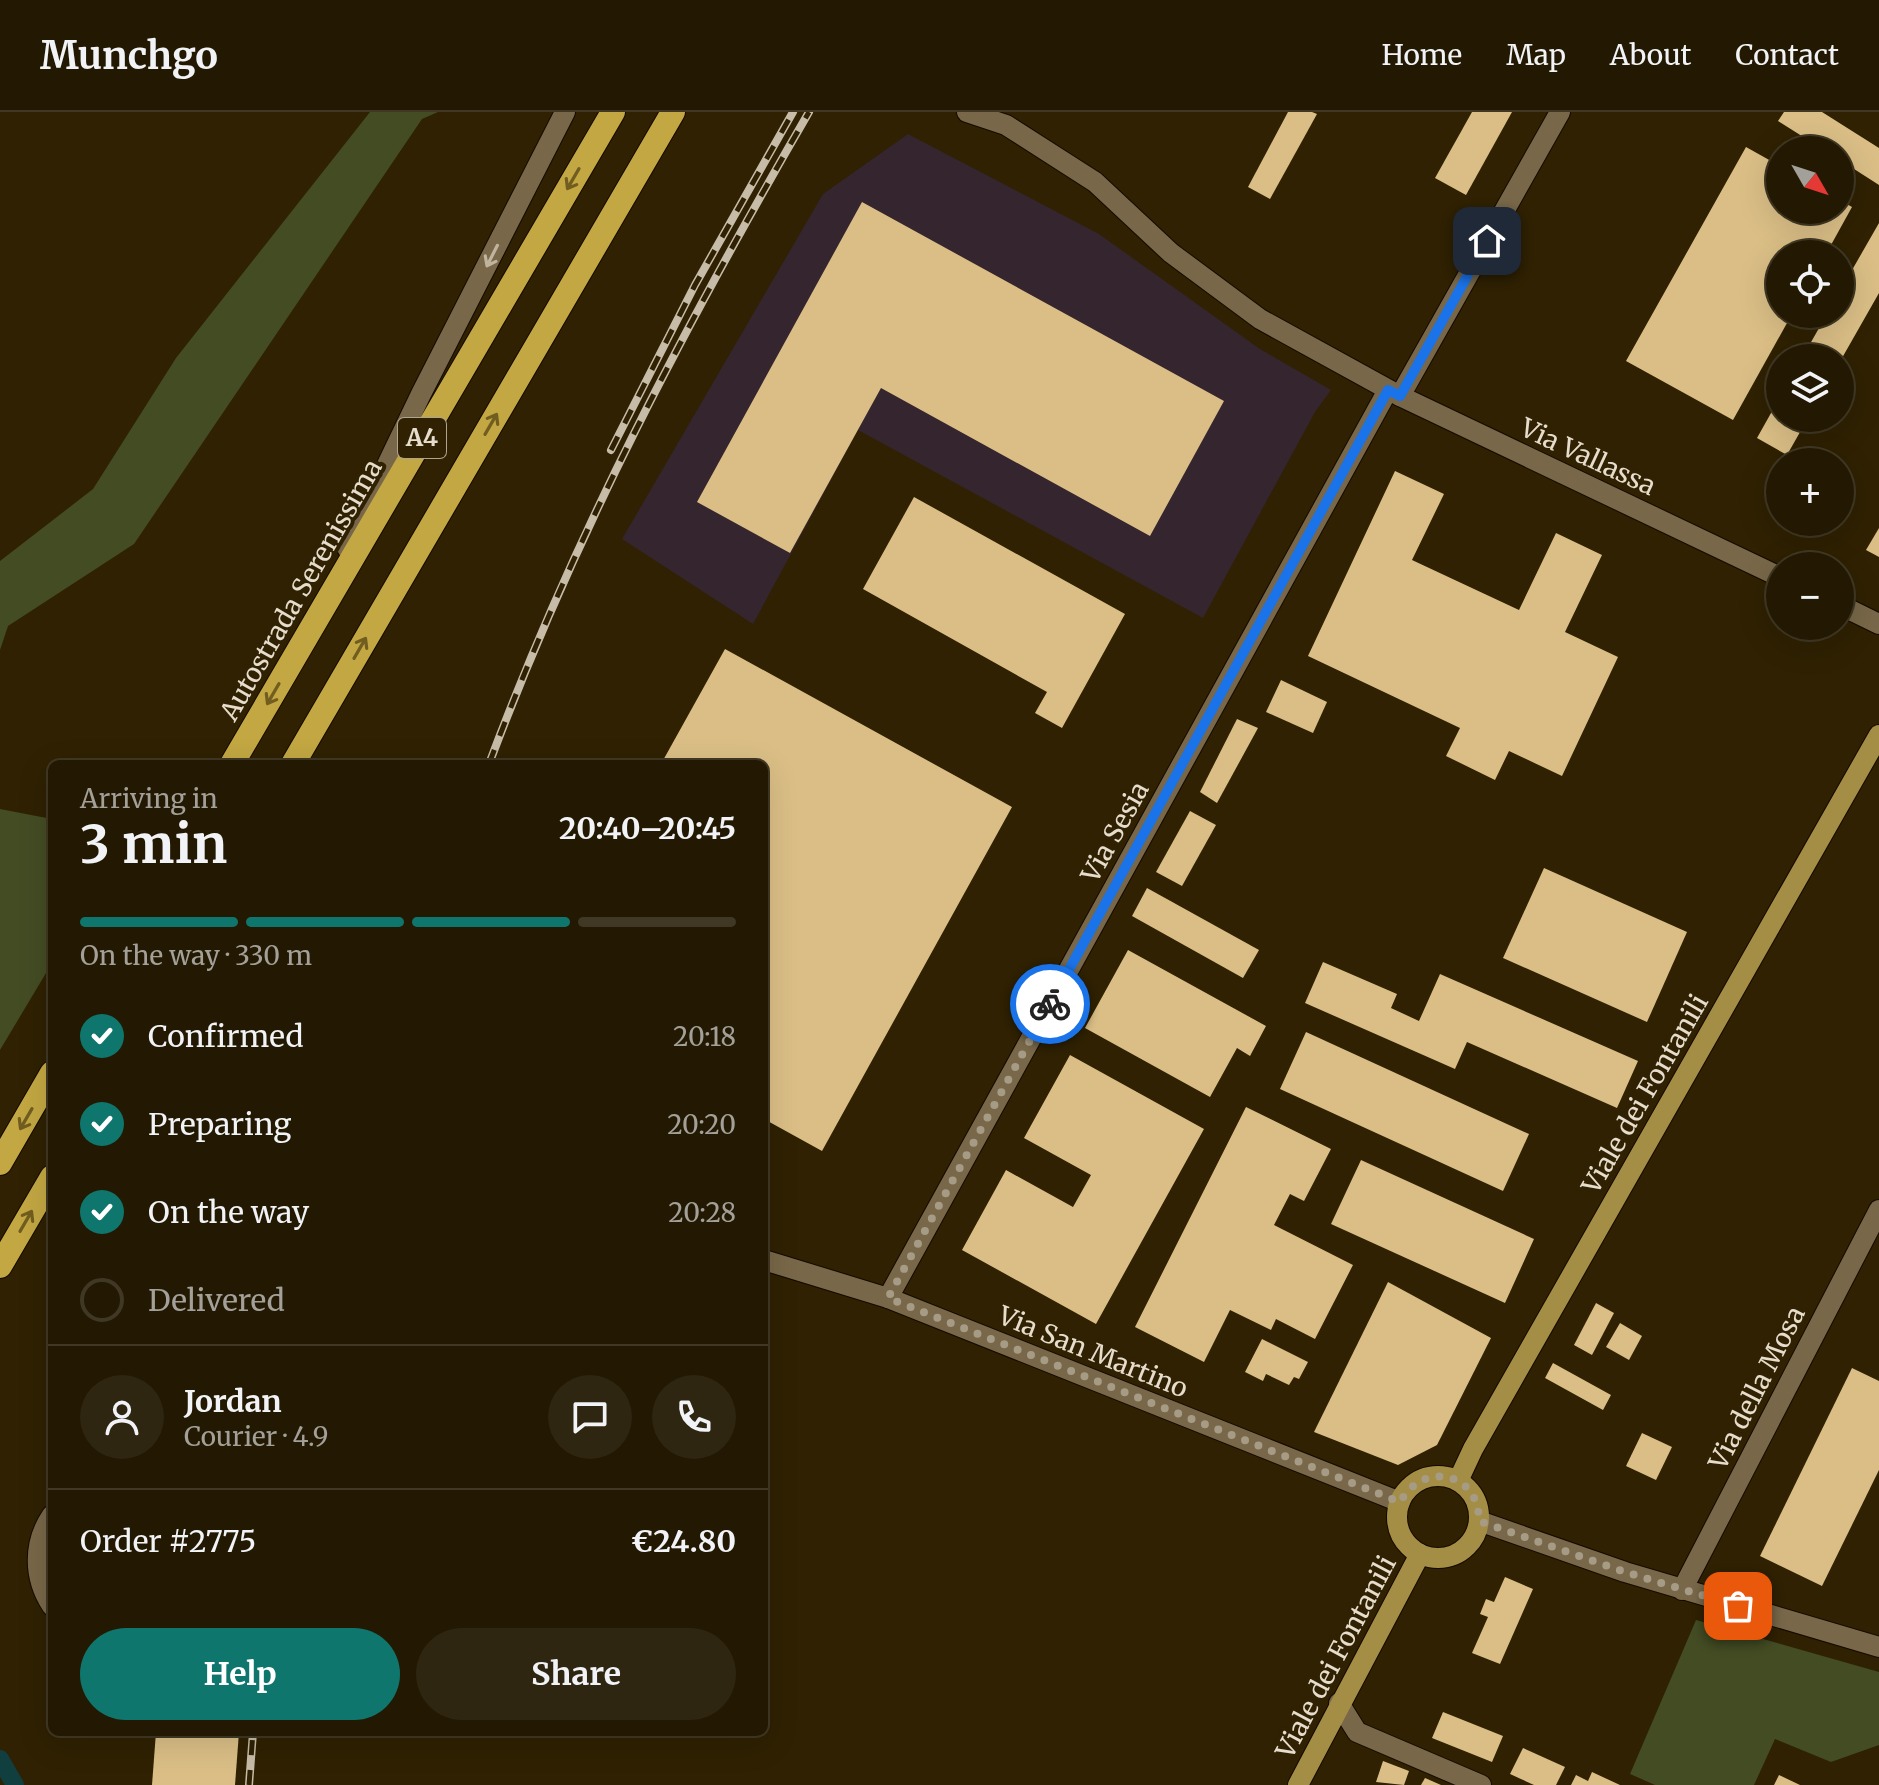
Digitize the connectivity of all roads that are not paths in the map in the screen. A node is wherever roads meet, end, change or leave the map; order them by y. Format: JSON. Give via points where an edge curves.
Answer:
{"nodes":[{"id":1,"x":565,"y":112,"type":"edge"},
{"id":2,"x":613,"y":112,"type":"edge"},
{"id":3,"x":673,"y":112,"type":"edge"},
{"id":4,"x":967,"y":112,"type":"edge"},
{"id":5,"x":1560,"y":112,"type":"edge"},
{"id":6,"x":1388,"y":390,"type":"junction"},
{"id":7,"x":1766,"y":570,"type":"edge"},
{"id":8,"x":1854,"y":612,"type":"edge"},
{"id":9,"x":1879,"y":624,"type":"edge"},
{"id":10,"x":295,"y":655,"type":"junction"},
{"id":11,"x":1879,"y":735,"type":"edge"},
{"id":12,"x":234,"y":760,"type":"edge"},
{"id":13,"x":295,"y":760,"type":"edge"},
{"id":14,"x":48,"y":1080,"type":"edge"},
{"id":15,"x":0,"y":1163,"type":"edge"},
{"id":16,"x":48,"y":1184,"type":"edge"},
{"id":17,"x":1879,"y":1210,"type":"edge"},
{"id":18,"x":768,"y":1261,"type":"edge"},
{"id":19,"x":0,"y":1266,"type":"edge"},
{"id":20,"x":888,"y":1298,"type":"junction"},
{"id":21,"x":1458,"y":1481,"type":"junction"},
{"id":22,"x":1400,"y":1502,"type":"junction"},
{"id":23,"x":1479,"y":1521,"type":"junction"},
{"id":24,"x":48,"y":1523,"type":"edge"},
{"id":25,"x":1420,"y":1554,"type":"junction"},
{"id":26,"x":1682,"y":1590,"type":"junction"},
{"id":27,"x":48,"y":1599,"type":"edge"},
{"id":28,"x":1879,"y":1647,"type":"edge"},
{"id":29,"x":1339,"y":1703,"type":"junction"},
{"id":30,"x":1357,"y":1732,"type":"junction"},
{"id":31,"x":1320,"y":1741,"type":"junction"},
{"id":32,"x":1298,"y":1785,"type":"edge"},
{"id":33,"x":1481,"y":1785,"type":"edge"}],
"edges":[{"from":1,"to":10,"type":"street","one_way":true},
{"from":2,"to":10,"type":"highway","name":"Autostrada Serenissima","number":"A4","one_way":true},
{"from":13,"to":3,"type":"highway","number":"A4","one_way":true},
{"from":4,"to":6,"type":"street","name":"Via Vallassa","via":[[1006,125],[1095,182],[1171,253],[1260,319]]},
{"from":5,"to":6,"type":"street","name":"Via Sesia"},
{"from":6,"to":7,"type":"street","name":"Via Vallassa"},
{"from":6,"to":20,"type":"street","name":"Via Sesia"},
{"from":8,"to":9,"type":"street"},
{"from":10,"to":12,"type":"highway","name":"Autostrada Serenissima","number":"A4","one_way":true},
{"from":11,"to":21,"type":"main road","name":"Viale dei Fontanili"},
{"from":14,"to":15,"type":"highway","one_way":true},
{"from":19,"to":16,"type":"highway","one_way":true},
{"from":17,"to":26,"type":"street","name":"Via della Mosa"},
{"from":18,"to":20,"type":"street","name":"Via San Martino"},
{"from":20,"to":22,"type":"street","name":"Via San Martino"},
{"from":21,"to":22,"type":"main road","via":[[1425,1478]]},
{"from":21,"to":23,"type":"main road","via":[[1477,1503]]},
{"from":22,"to":25,"type":"main road","via":[[1401,1534]]},
{"from":23,"to":25,"type":"main road","via":[[1463,1550],[1442,1558]]},
{"from":23,"to":26,"type":"street"},
{"from":24,"to":27,"type":"street","via":[[37,1553]]},
{"from":25,"to":29,"type":"main road","name":"Viale dei Fontanili"},
{"from":26,"to":28,"type":"street"},
{"from":29,"to":30,"type":"street"},
{"from":29,"to":31,"type":"main road","name":"Viale dei Fontanili"},
{"from":30,"to":31,"type":"street"},
{"from":30,"to":33,"type":"street"},
{"from":31,"to":32,"type":"main road","name":"Viale dei Fontanili"}]}
